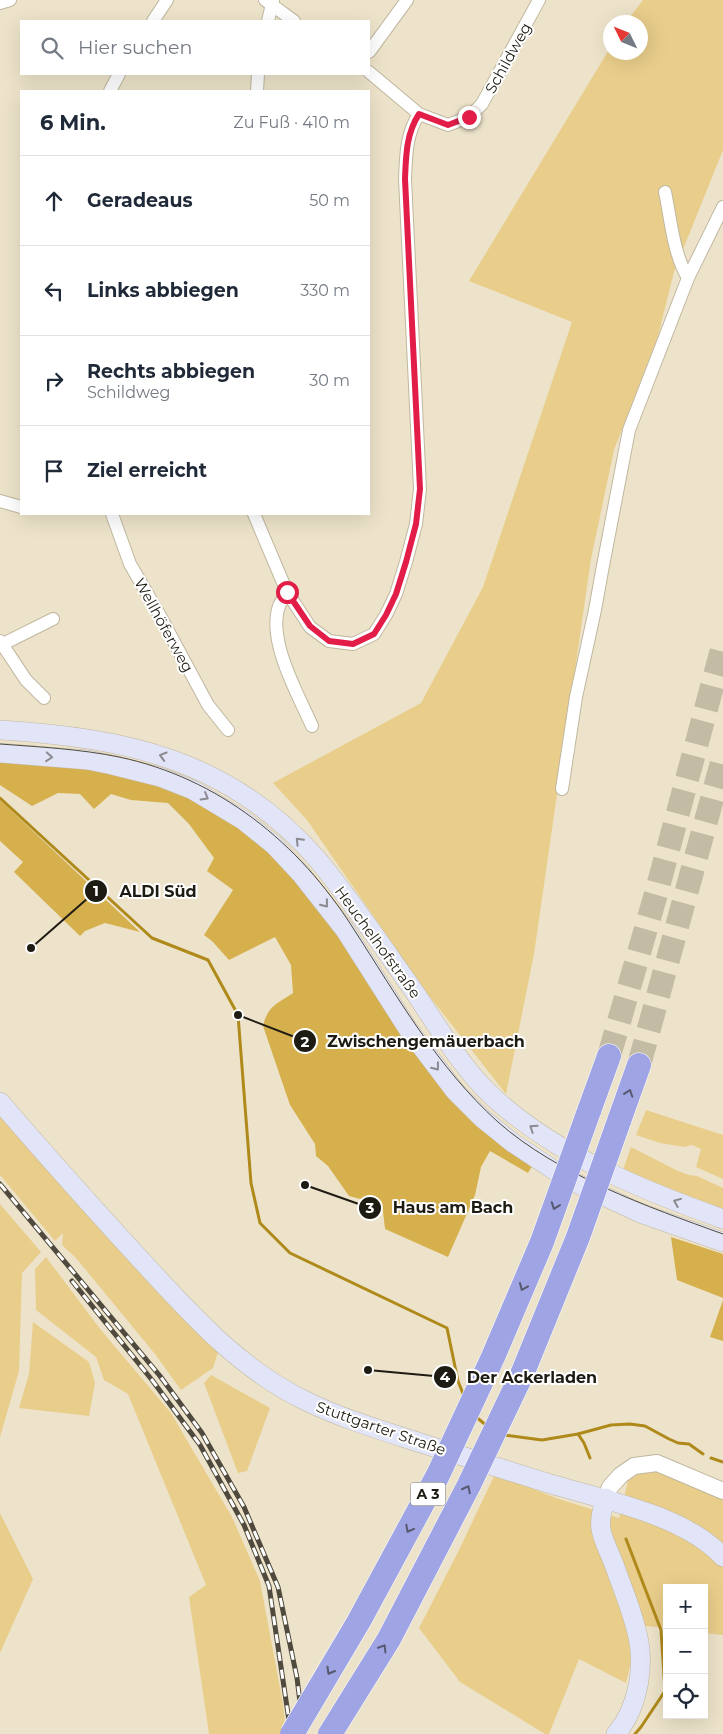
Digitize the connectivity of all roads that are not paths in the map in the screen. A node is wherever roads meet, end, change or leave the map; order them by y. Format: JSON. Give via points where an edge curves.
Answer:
{"nodes":[{"id":1,"x":10,"y":0,"type":"edge"},
{"id":2,"x":167,"y":0,"type":"edge"},
{"id":3,"x":407,"y":0,"type":"edge"},
{"id":4,"x":539,"y":0,"type":"edge"},
{"id":5,"x":270,"y":2,"type":"edge"},
{"id":6,"x":0,"y":3,"type":"edge"},
{"id":7,"x":153,"y":20,"type":"edge"},
{"id":8,"x":268,"y":20,"type":"edge"},
{"id":9,"x":293,"y":20,"type":"edge"},
{"id":10,"x":370,"y":51,"type":"edge"},
{"id":11,"x":370,"y":73,"type":"edge"},
{"id":12,"x":118,"y":75,"type":"edge"},
{"id":13,"x":258,"y":75,"type":"edge"},
{"id":14,"x":111,"y":90,"type":"edge"},
{"id":15,"x":257,"y":90,"type":"edge"},
{"id":16,"x":419,"y":114,"type":"junction"},
{"id":17,"x":665,"y":192,"type":"dead end"},
{"id":18,"x":723,"y":207,"type":"edge"},
{"id":19,"x":688,"y":278,"type":"junction"},
{"id":20,"x":0,"y":501,"type":"edge"},
{"id":21,"x":20,"y":507,"type":"edge"},
{"id":22,"x":112,"y":515,"type":"edge"},
{"id":23,"x":254,"y":515,"type":"edge"},
{"id":24,"x":287,"y":592,"type":"junction"},
{"id":25,"x":52,"y":619,"type":"dead end"},
{"id":26,"x":1,"y":643,"type":"edge"},
{"id":27,"x":44,"y":698,"type":"dead end"},
{"id":28,"x":312,"y":726,"type":"dead end"},
{"id":29,"x":0,"y":730,"type":"edge"},
{"id":30,"x":228,"y":730,"type":"dead end"},
{"id":31,"x":0,"y":753,"type":"edge"},
{"id":32,"x":562,"y":789,"type":"dead end"},
{"id":33,"x":609,"y":1056,"type":"tunnel mouth"},
{"id":34,"x":639,"y":1065,"type":"tunnel mouth"},
{"id":35,"x":0,"y":1102,"type":"edge"},
{"id":36,"x":723,"y":1219,"type":"edge"},
{"id":37,"x":723,"y":1242,"type":"edge"},
{"id":38,"x":723,"y":1491,"type":"edge"},
{"id":39,"x":606,"y":1498,"type":"junction"},
{"id":40,"x":723,"y":1557,"type":"edge"},
{"id":41,"x":292,"y":1734,"type":"edge"},
{"id":42,"x":330,"y":1734,"type":"edge"},
{"id":43,"x":616,"y":1734,"type":"edge"}],
"edges":[{"from":1,"to":6,"type":"street"},
{"from":2,"to":7,"type":"street"},
{"from":3,"to":10,"type":"street"},
{"from":4,"to":16,"type":"street","name":"Schildweg","via":[[482,104],[469,117],[448,125]]},
{"from":5,"to":8,"type":"street"},
{"from":5,"to":9,"type":"street"},
{"from":11,"to":16,"type":"street","name":"Schildweg"},
{"from":12,"to":14,"type":"street"},
{"from":13,"to":15,"type":"street"},
{"from":16,"to":24,"type":"street","via":[[408,138],[405,179],[420,489],[416,524],[406,562],[396,594],[374,634],[353,644],[329,641],[322,636],[310,626]]},
{"from":17,"to":19,"type":"street","via":[[676,248]]},
{"from":18,"to":19,"type":"street"},
{"from":19,"to":32,"type":"street","via":[[629,430],[576,697]]},
{"from":20,"to":21,"type":"street"},
{"from":22,"to":30,"type":"street","name":"Wellhöferweg","via":[[130,564],[208,705]]},
{"from":23,"to":24,"type":"street"},
{"from":24,"to":28,"type":"street","via":[[279,605],[278,638]]},
{"from":25,"to":26,"type":"street"},
{"from":26,"to":27,"type":"street","via":[[26,680]]},
{"from":36,"to":29,"type":"main road","name":"Heuchelhofstraße","one_way":true,"via":[[588,1162],[523,1122],[492,1097],[456,1054],[362,917],[317,859],[257,803],[204,772],[170,758],[112,743]]},
{"from":31,"to":37,"type":"main road","name":"Heuchelhofstraße","one_way":true,"via":[[88,760],[160,777],[192,790],[243,820],[274,845],[301,874],[345,930],[408,1029],[455,1091],[482,1118],[569,1180],[640,1213]]},
{"from":33,"to":41,"type":"highway","number":"A 3","one_way":true,"bridge":true,"via":[[542,1242],[438,1475],[359,1621]]},
{"from":42,"to":34,"type":"highway","number":"A 3","one_way":true,"bridge":true,"via":[[388,1639],[469,1486],[523,1372],[578,1237]]},
{"from":35,"to":39,"type":"main road","name":"Stuttgarter Straße","via":[[98,1214],[209,1332],[267,1380],[305,1401],[368,1426]]},
{"from":38,"to":39,"type":"street","via":[[657,1463],[634,1466],[621,1475]]},
{"from":39,"to":40,"type":"main road","name":"Stuttgarter Straße","via":[[694,1533]]},
{"from":39,"to":43,"type":"main road","via":[[600,1514],[600,1532],[637,1630],[641,1663],[632,1707]]}]}
